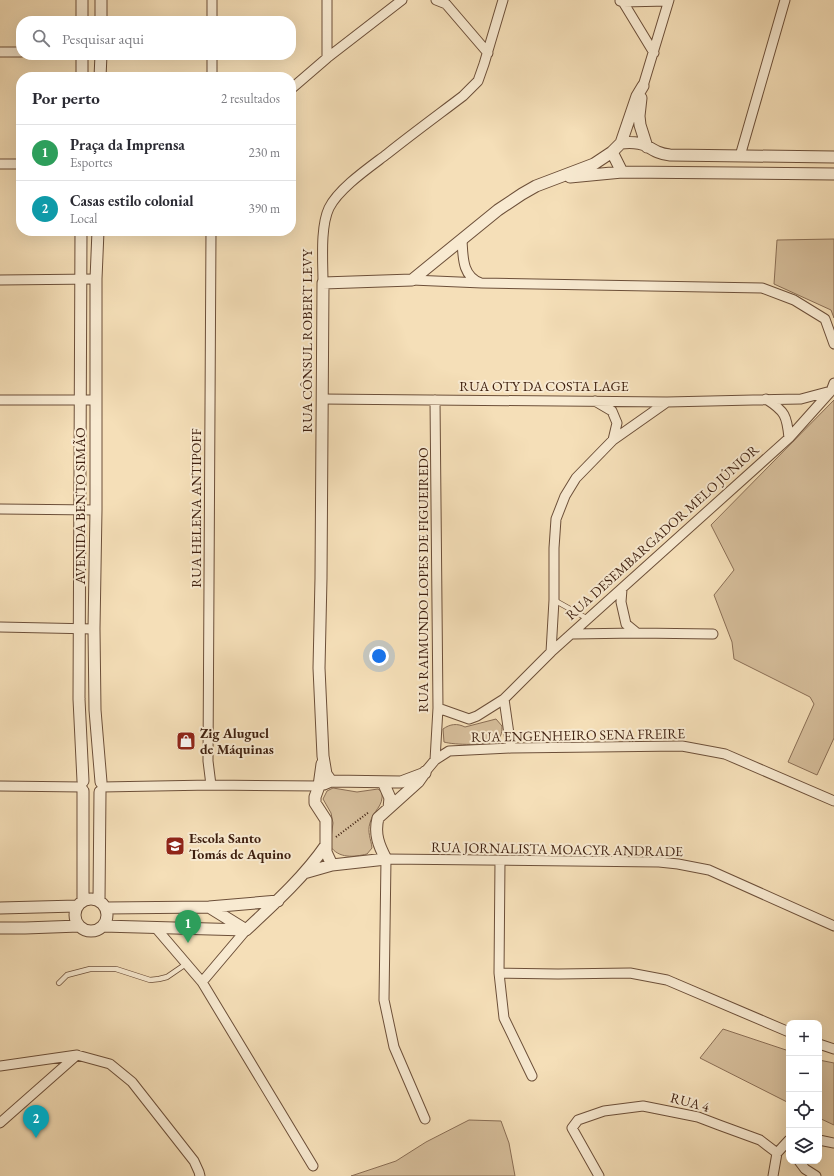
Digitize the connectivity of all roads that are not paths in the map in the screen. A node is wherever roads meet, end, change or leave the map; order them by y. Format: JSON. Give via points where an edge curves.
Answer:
{"nodes":[{"id":1,"x":82,"y":0,"type":"edge"},
{"id":2,"x":101,"y":0,"type":"edge"},
{"id":3,"x":212,"y":0,"type":"edge"},
{"id":4,"x":327,"y":0,"type":"edge"},
{"id":5,"x":402,"y":0,"type":"edge"},
{"id":6,"x":436,"y":0,"type":"edge"},
{"id":7,"x":503,"y":0,"type":"edge"},
{"id":8,"x":785,"y":0,"type":"edge"},
{"id":9,"x":620,"y":1,"type":"edge"},
{"id":10,"x":668,"y":1,"type":"edge"},
{"id":11,"x":82,"y":16,"type":"edge"},
{"id":12,"x":101,"y":16,"type":"edge"},
{"id":13,"x":212,"y":16,"type":"edge"},
{"id":14,"x":0,"y":52,"type":"edge"},
{"id":15,"x":16,"y":52,"type":"edge"},
{"id":16,"x":488,"y":53,"type":"junction"},
{"id":17,"x":654,"y":53,"type":"junction"},
{"id":18,"x":327,"y":58,"type":"junction"},
{"id":19,"x":82,"y":60,"type":"edge"},
{"id":20,"x":101,"y":60,"type":"edge"},
{"id":21,"x":212,"y":60,"type":"edge"},
{"id":22,"x":82,"y":72,"type":"edge"},
{"id":23,"x":100,"y":72,"type":"edge"},
{"id":24,"x":212,"y":72,"type":"edge"},
{"id":25,"x":296,"y":85,"type":"edge"},
{"id":26,"x":643,"y":86,"type":"junction"},
{"id":27,"x":621,"y":143,"type":"junction"},
{"id":28,"x":647,"y":146,"type":"junction"},
{"id":29,"x":612,"y":152,"type":"junction"},
{"id":30,"x":740,"y":156,"type":"junction"},
{"id":31,"x":834,"y":157,"type":"edge"},
{"id":32,"x":0,"y":164,"type":"edge"},
{"id":33,"x":16,"y":164,"type":"edge"},
{"id":34,"x":622,"y":172,"type":"junction"},
{"id":35,"x":834,"y":174,"type":"edge"},
{"id":36,"x":557,"y":178,"type":"junction"},
{"id":37,"x":81,"y":236,"type":"edge"},
{"id":38,"x":98,"y":236,"type":"edge"},
{"id":39,"x":211,"y":236,"type":"edge"},
{"id":40,"x":462,"y":240,"type":"junction"},
{"id":41,"x":96,"y":279,"type":"junction"},
{"id":42,"x":0,"y":280,"type":"edge"},
{"id":43,"x":81,"y":280,"type":"junction"},
{"id":44,"x":412,"y":280,"type":"junction"},
{"id":45,"x":482,"y":283,"type":"junction"},
{"id":46,"x":323,"y":284,"type":"junction"},
{"id":47,"x":834,"y":344,"type":"edge"},
{"id":48,"x":833,"y":387,"type":"edge"},
{"id":49,"x":81,"y":399,"type":"junction"},
{"id":50,"x":766,"y":399,"type":"junction"},
{"id":51,"x":0,"y":400,"type":"edge"},
{"id":52,"x":95,"y":400,"type":"junction"},
{"id":53,"x":322,"y":400,"type":"junction"},
{"id":54,"x":435,"y":400,"type":"junction"},
{"id":55,"x":594,"y":401,"type":"junction"},
{"id":56,"x":667,"y":402,"type":"junction"},
{"id":57,"x":789,"y":438,"type":"junction"},
{"id":58,"x":613,"y":440,"type":"junction"},
{"id":59,"x":80,"y":509,"type":"junction"},
{"id":60,"x":0,"y":510,"type":"edge"},
{"id":61,"x":96,"y":510,"type":"junction"},
{"id":62,"x":622,"y":589,"type":"junction"},
{"id":63,"x":554,"y":600,"type":"junction"},
{"id":64,"x":588,"y":619,"type":"junction"},
{"id":65,"x":0,"y":626,"type":"edge"},
{"id":66,"x":80,"y":628,"type":"junction"},
{"id":67,"x":94,"y":629,"type":"junction"},
{"id":68,"x":637,"y":633,"type":"junction"},
{"id":69,"x":572,"y":634,"type":"junction"},
{"id":70,"x":713,"y":634,"type":"dead end"},
{"id":71,"x":551,"y":652,"type":"junction"},
{"id":72,"x":504,"y":698,"type":"junction"},
{"id":73,"x":438,"y":708,"type":"junction"},
{"id":74,"x":511,"y":748,"type":"junction"},
{"id":75,"x":323,"y":756,"type":"junction"},
{"id":76,"x":435,"y":760,"type":"junction"},
{"id":77,"x":425,"y":772,"type":"junction"},
{"id":78,"x":331,"y":781,"type":"junction"},
{"id":79,"x":383,"y":782,"type":"junction"},
{"id":80,"x":211,"y":785,"type":"junction"},
{"id":81,"x":0,"y":786,"type":"edge"},
{"id":82,"x":83,"y":786,"type":"junction"},
{"id":83,"x":319,"y":786,"type":"junction"},
{"id":84,"x":101,"y":787,"type":"junction"},
{"id":85,"x":834,"y":801,"type":"edge"},
{"id":86,"x":389,"y":808,"type":"junction"},
{"id":87,"x":326,"y":845,"type":"junction"},
{"id":88,"x":379,"y":845,"type":"junction"},
{"id":89,"x":386,"y":859,"type":"junction"},
{"id":90,"x":500,"y":861,"type":"junction"},
{"id":91,"x":369,"y":862,"type":"junction"},
{"id":92,"x":332,"y":865,"type":"junction"},
{"id":93,"x":303,"y":873,"type":"junction"},
{"id":94,"x":278,"y":901,"type":"junction"},
{"id":95,"x":80,"y":904,"type":"junction"},
{"id":96,"x":102,"y":904,"type":"junction"},
{"id":97,"x":209,"y":907,"type":"junction"},
{"id":98,"x":0,"y":908,"type":"edge"},
{"id":99,"x":79,"y":926,"type":"junction"},
{"id":100,"x":103,"y":926,"type":"junction"},
{"id":101,"x":834,"y":926,"type":"edge"},
{"id":102,"x":155,"y":927,"type":"junction"},
{"id":103,"x":0,"y":928,"type":"edge"},
{"id":104,"x":246,"y":930,"type":"junction"},
{"id":105,"x":186,"y":964,"type":"junction"},
{"id":106,"x":499,"y":973,"type":"junction"},
{"id":107,"x":202,"y":982,"type":"junction"},
{"id":108,"x":59,"y":983,"type":"dead end"},
{"id":109,"x":786,"y":1031,"type":"edge"},
{"id":110,"x":822,"y":1045,"type":"edge"},
{"id":111,"x":834,"y":1049,"type":"edge"},
{"id":112,"x":77,"y":1055,"type":"junction"},
{"id":113,"x":0,"y":1066,"type":"edge"},
{"id":114,"x":532,"y":1076,"type":"dead end"},
{"id":115,"x":425,"y":1119,"type":"dead end"},
{"id":116,"x":0,"y":1124,"type":"edge"},
{"id":117,"x":822,"y":1141,"type":"edge"},
{"id":118,"x":834,"y":1143,"type":"edge"},
{"id":119,"x":786,"y":1146,"type":"edge"},
{"id":120,"x":777,"y":1153,"type":"junction"},
{"id":121,"x":801,"y":1164,"type":"edge"},
{"id":122,"x":313,"y":1166,"type":"dead end"},
{"id":123,"x":200,"y":1176,"type":"edge"},
{"id":124,"x":599,"y":1176,"type":"edge"},
{"id":125,"x":773,"y":1176,"type":"edge"},
{"id":126,"x":816,"y":1176,"type":"edge"}],
"edges":[{"from":1,"to":11,"type":"street"},
{"from":2,"to":12,"type":"street"},
{"from":3,"to":13,"type":"street"},
{"from":4,"to":18,"type":"street"},
{"from":5,"to":18,"type":"street"},
{"from":6,"to":16,"type":"street","via":[[446,4]]},
{"from":7,"to":16,"type":"street","name":"RUA CÔNSUL ROBERT LEVY"},
{"from":8,"to":30,"type":"street"},
{"from":9,"to":10,"type":"street"},
{"from":9,"to":17,"type":"street"},
{"from":10,"to":17,"type":"street"},
{"from":14,"to":15,"type":"street"},
{"from":16,"to":46,"type":"street","name":"RUA CÔNSUL ROBERT LEVY","via":[[478,81],[463,96],[356,178],[334,200],[329,209],[322,246]]},
{"from":17,"to":26,"type":"street"},
{"from":18,"to":25,"type":"street"},
{"from":19,"to":22,"type":"street"},
{"from":20,"to":23,"type":"street"},
{"from":21,"to":24,"type":"street"},
{"from":26,"to":27,"type":"street"},
{"from":26,"to":28,"type":"street","via":[[639,116]]},
{"from":27,"to":28,"type":"street"},
{"from":27,"to":29,"type":"street"},
{"from":28,"to":30,"type":"street","via":[[665,155]]},
{"from":29,"to":34,"type":"street"},
{"from":29,"to":36,"type":"street","via":[[594,164]]},
{"from":30,"to":31,"type":"street"},
{"from":32,"to":33,"type":"street"},
{"from":34,"to":35,"type":"street"},
{"from":34,"to":36,"type":"street"},
{"from":36,"to":40,"type":"street","via":[[522,194]]},
{"from":37,"to":43,"type":"street","name":"AVENIDA BENTO SIMÃO"},
{"from":38,"to":41,"type":"street","name":"AVENIDA BENTO SIMÃO"},
{"from":39,"to":80,"type":"street","name":"RUA HELENA ANTIPOFF","via":[[208,753]]},
{"from":40,"to":44,"type":"street"},
{"from":40,"to":45,"type":"street","via":[[467,271],[474,281]]},
{"from":41,"to":43,"type":"street"},
{"from":41,"to":52,"type":"street","name":"AVENIDA BENTO SIMÃO"},
{"from":42,"to":43,"type":"street"},
{"from":43,"to":49,"type":"street","name":"AVENIDA BENTO SIMÃO"},
{"from":44,"to":45,"type":"street"},
{"from":44,"to":46,"type":"street"},
{"from":45,"to":47,"type":"street","via":[[762,288],[794,300],[825,320]]},
{"from":46,"to":53,"type":"street","name":"RUA CÔNSUL ROBERT LEVY"},
{"from":48,"to":50,"type":"street","name":"RUA OTY DA COSTA LAGE","via":[[801,398]]},
{"from":48,"to":57,"type":"street","name":"RUA DESEMBARGADOR MELO JÚNIOR"},
{"from":49,"to":51,"type":"street"},
{"from":49,"to":52,"type":"street"},
{"from":49,"to":59,"type":"street","name":"AVENIDA BENTO SIMÃO"},
{"from":50,"to":56,"type":"street","name":"RUA OTY DA COSTA LAGE"},
{"from":50,"to":57,"type":"street","via":[[784,414]]},
{"from":52,"to":61,"type":"street","name":"AVENIDA BENTO SIMÃO"},
{"from":53,"to":54,"type":"street","name":"RUA OTY DA COSTA LAGE"},
{"from":53,"to":75,"type":"street","name":"RUA CÔNSUL ROBERT LEVY","via":[[318,668]]},
{"from":54,"to":55,"type":"street","name":"RUA OTY DA COSTA LAGE"},
{"from":54,"to":73,"type":"street","name":"RUA RAIMUNDO LOPES DE FIGUEIREDO"},
{"from":55,"to":56,"type":"street","name":"RUA OTY DA COSTA LAGE"},
{"from":55,"to":58,"type":"street","via":[[612,411],[617,423]]},
{"from":56,"to":58,"type":"street"},
{"from":57,"to":62,"type":"street","name":"RUA DESEMBARGADOR MELO JÚNIOR"},
{"from":58,"to":63,"type":"street","via":[[576,478],[556,519]]},
{"from":59,"to":60,"type":"street"},
{"from":59,"to":61,"type":"street"},
{"from":59,"to":66,"type":"street","name":"AVENIDA BENTO SIMÃO"},
{"from":61,"to":67,"type":"street","name":"AVENIDA BENTO SIMÃO"},
{"from":62,"to":64,"type":"street","name":"RUA DESEMBARGADOR MELO JÚNIOR"},
{"from":62,"to":68,"type":"street","via":[[621,602],[626,624]]},
{"from":63,"to":64,"type":"lane"},
{"from":63,"to":71,"type":"street"},
{"from":64,"to":69,"type":"street","name":"RUA DESEMBARGADOR MELO JÚNIOR"},
{"from":65,"to":66,"type":"street"},
{"from":66,"to":67,"type":"street"},
{"from":66,"to":82,"type":"street","name":"AVENIDA BENTO SIMÃO","via":[[79,699]]},
{"from":67,"to":84,"type":"street","name":"AVENIDA BENTO SIMÃO","via":[[95,710]]},
{"from":68,"to":69,"type":"street"},
{"from":68,"to":70,"type":"street"},
{"from":69,"to":71,"type":"street","name":"RUA DESEMBARGADOR MELO JÚNIOR"},
{"from":71,"to":72,"type":"street","name":"RUA DESEMBARGADOR MELO JÚNIOR"},
{"from":72,"to":73,"type":"street","name":"RUA DESEMBARGADOR MELO JÚNIOR","via":[[469,719]]},
{"from":72,"to":74,"type":"street"},
{"from":73,"to":76,"type":"street","name":"RUA RAIMUNDO LOPES DE FIGUEIREDO"},
{"from":74,"to":76,"type":"street","name":"RUA ENGENHEIRO SENA FREIRE","via":[[449,751]]},
{"from":74,"to":85,"type":"street","name":"RUA ENGENHEIRO SENA FREIRE","via":[[682,746],[725,754]]},
{"from":75,"to":78,"type":"street","name":"RUA CÔNSUL ROBERT LEVY","via":[[326,774]]},
{"from":75,"to":83,"type":"street","name":"RUA CÔNSUL ROBERT LEVY"},
{"from":76,"to":77,"type":"street"},
{"from":77,"to":79,"type":"street","via":[[401,782]]},
{"from":77,"to":86,"type":"street","via":[[418,782]]},
{"from":78,"to":79,"type":"street"},
{"from":78,"to":83,"type":"street"},
{"from":79,"to":86,"type":"street","via":[[390,798]]},
{"from":80,"to":83,"type":"street"},
{"from":80,"to":84,"type":"street"},
{"from":81,"to":82,"type":"street"},
{"from":82,"to":84,"type":"street","via":[[87,795],[92,797],[97,795]]},
{"from":82,"to":84,"type":"street","via":[[87,778],[92,776],[97,778]]},
{"from":82,"to":95,"type":"street","name":"AVENIDA BENTO SIMÃO"},
{"from":83,"to":87,"type":"street","name":"RUA CÔNSUL ROBERT LEVY","via":[[314,797],[326,820]]},
{"from":84,"to":96,"type":"street","name":"AVENIDA BENTO SIMÃO"},
{"from":86,"to":88,"type":"street","via":[[378,818],[376,834]]},
{"from":87,"to":92,"type":"street","via":[[326,852]]},
{"from":87,"to":93,"type":"street"},
{"from":88,"to":89,"type":"street"},
{"from":88,"to":91,"type":"street"},
{"from":89,"to":90,"type":"street","name":"RUA JORNALISTA MOACYR ANDRADE"},
{"from":89,"to":91,"type":"street"},
{"from":89,"to":115,"type":"street","via":[[384,1000],[394,1047]]},
{"from":90,"to":101,"type":"street","name":"RUA JORNALISTA MOACYR ANDRADE","via":[[659,862],[709,870]]},
{"from":90,"to":106,"type":"street"},
{"from":91,"to":92,"type":"street"},
{"from":92,"to":93,"type":"street"},
{"from":93,"to":94,"type":"street"},
{"from":94,"to":97,"type":"street"},
{"from":94,"to":104,"type":"street"},
{"from":95,"to":96,"type":"street","via":[[88,899],[94,899]]},
{"from":95,"to":98,"type":"street"},
{"from":95,"to":99,"type":"street","via":[[75,912]]},
{"from":96,"to":97,"type":"street"},
{"from":96,"to":100,"type":"street","via":[[107,917]]},
{"from":97,"to":104,"type":"street"},
{"from":99,"to":100,"type":"street","via":[[93,931]]},
{"from":99,"to":103,"type":"street"},
{"from":100,"to":102,"type":"street"},
{"from":102,"to":104,"type":"street"},
{"from":102,"to":105,"type":"street"},
{"from":104,"to":107,"type":"street"},
{"from":105,"to":107,"type":"street"},
{"from":105,"to":108,"type":"lane","via":[[167,977],[159,979],[150,980],[116,969],[90,968],[67,975]]},
{"from":106,"to":109,"type":"street","via":[[630,973],[667,980]]},
{"from":106,"to":114,"type":"street","via":[[504,1018]]},
{"from":107,"to":122,"type":"street"},
{"from":110,"to":111,"type":"street"},
{"from":112,"to":113,"type":"street"},
{"from":112,"to":116,"type":"street"},
{"from":112,"to":123,"type":"street","via":[[110,1064],[132,1082],[194,1161]]},
{"from":117,"to":118,"type":"street"},
{"from":119,"to":120,"type":"street"},
{"from":120,"to":124,"type":"street","name":"RUA 4","via":[[760,1140],[698,1116],[643,1106],[604,1111],[578,1120],[572,1128]]},
{"from":120,"to":125,"type":"street"},
{"from":121,"to":126,"type":"street"}]}
